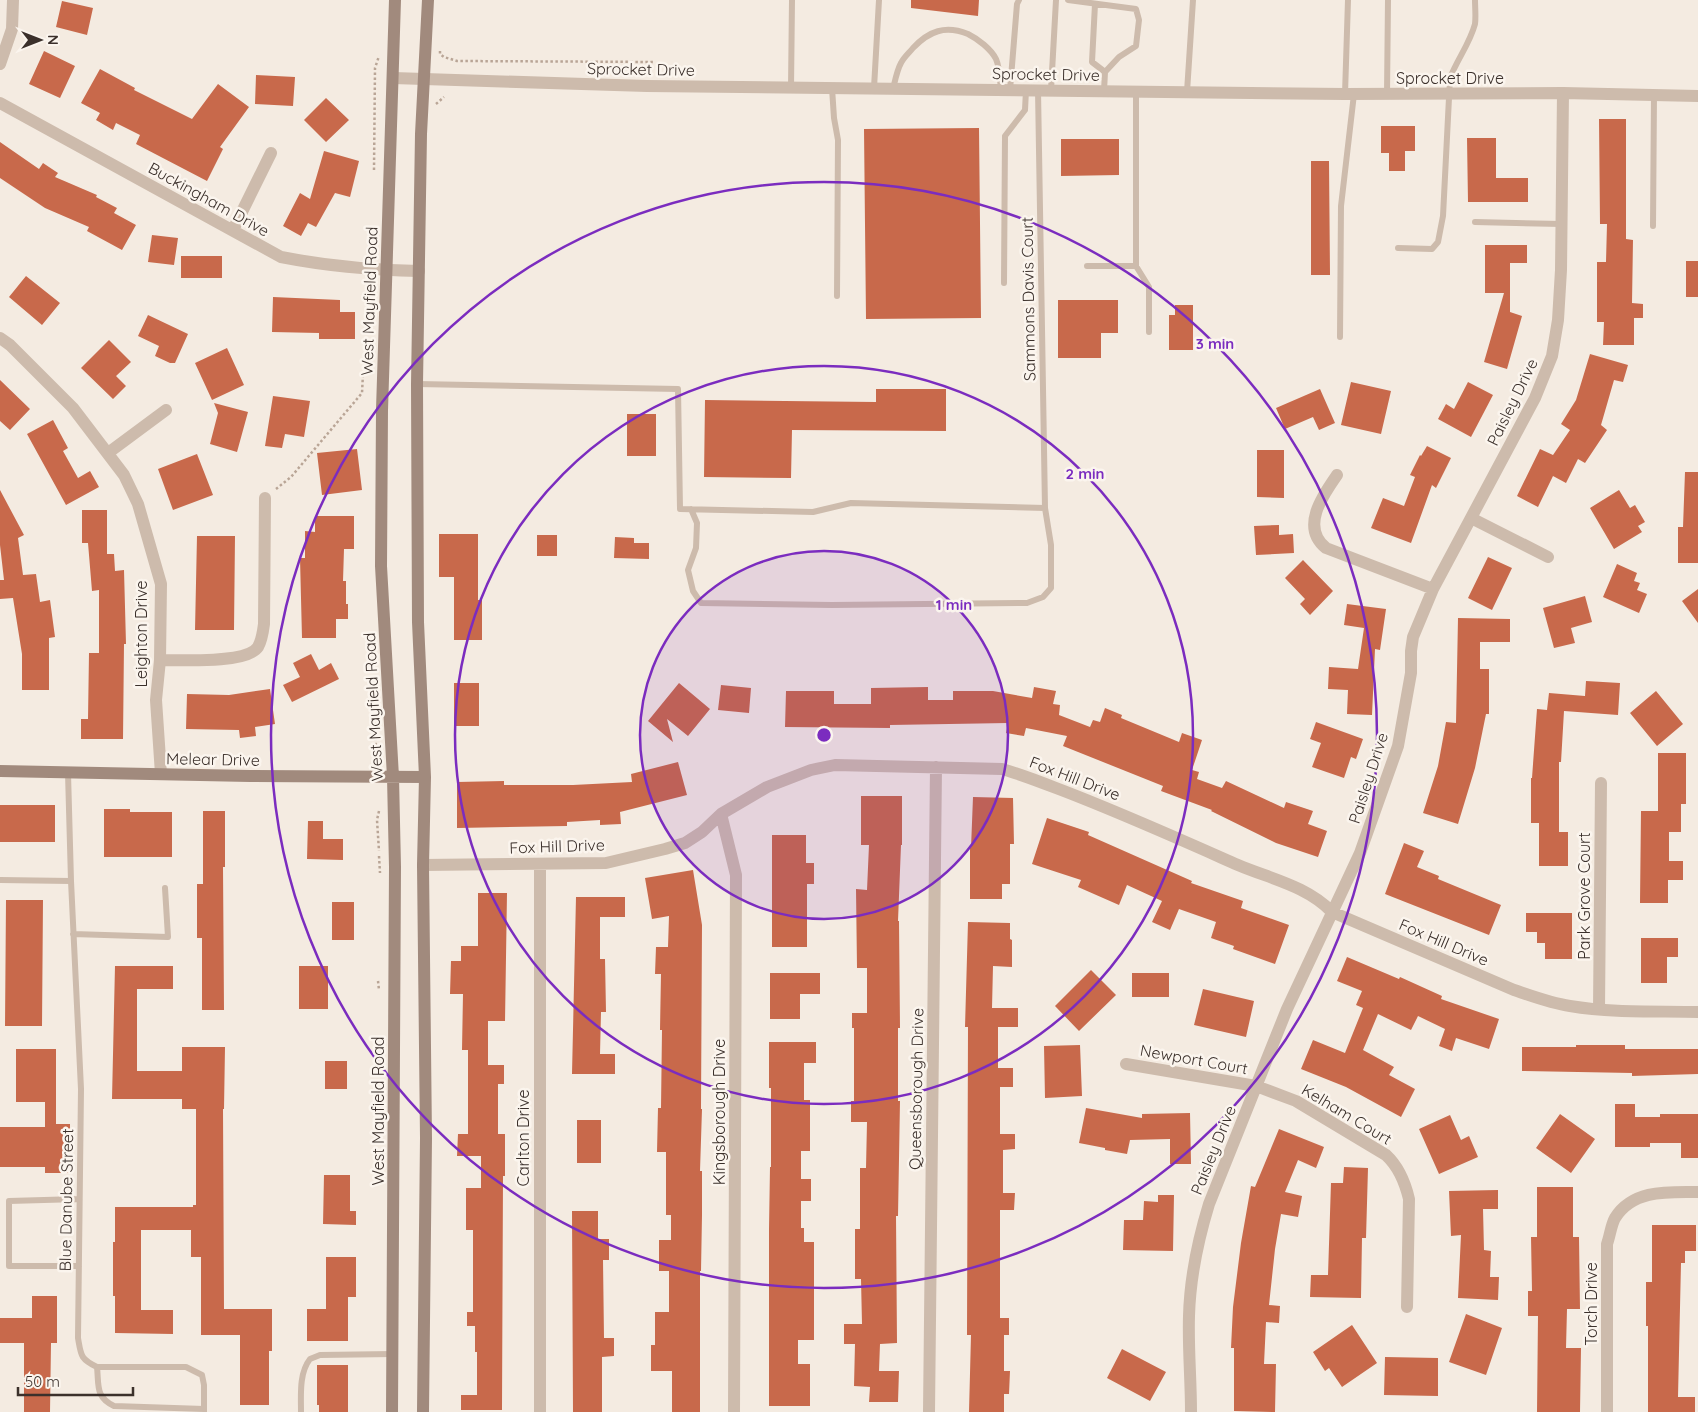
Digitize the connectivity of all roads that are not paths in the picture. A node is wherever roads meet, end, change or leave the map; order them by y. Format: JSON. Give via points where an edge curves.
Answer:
{"nodes":[{"id":1,"x":14,"y":0,"type":"edge"},
{"id":2,"x":395,"y":0,"type":"edge"},
{"id":3,"x":428,"y":0,"type":"edge"},
{"id":4,"x":792,"y":0,"type":"edge"},
{"id":5,"x":879,"y":0,"type":"edge"},
{"id":6,"x":1019,"y":0,"type":"edge"},
{"id":7,"x":1056,"y":0,"type":"edge"},
{"id":8,"x":1068,"y":0,"type":"edge"},
{"id":9,"x":1193,"y":0,"type":"edge"},
{"id":10,"x":1348,"y":0,"type":"edge"},
{"id":11,"x":1388,"y":0,"type":"edge"},
{"id":12,"x":1475,"y":0,"type":"edge"},
{"id":13,"x":1095,"y":4,"type":"junction"},
{"id":14,"x":0,"y":64,"type":"edge"},
{"id":15,"x":1105,"y":72,"type":"junction"},
{"id":16,"x":393,"y":78,"type":"junction"},
{"id":17,"x":424,"y":79,"type":"junction"},
{"id":18,"x":791,"y":88,"type":"junction"},
{"id":19,"x":832,"y":88,"type":"junction"},
{"id":20,"x":874,"y":88,"type":"junction"},
{"id":21,"x":893,"y":89,"type":"junction"},
{"id":22,"x":1006,"y":90,"type":"junction"},
{"id":23,"x":1038,"y":90,"type":"junction"},
{"id":24,"x":1104,"y":91,"type":"junction"},
{"id":25,"x":1136,"y":92,"type":"junction"},
{"id":26,"x":1187,"y":92,"type":"junction"},
{"id":27,"x":1563,"y":93,"type":"junction"},
{"id":28,"x":1350,"y":94,"type":"junction"},
{"id":29,"x":1387,"y":94,"type":"junction"},
{"id":30,"x":1448,"y":94,"type":"junction"},
{"id":31,"x":1654,"y":95,"type":"junction"},
{"id":32,"x":1698,"y":96,"type":"edge"},
{"id":33,"x":0,"y":103,"type":"edge"},
{"id":34,"x":271,"y":153,"type":"dead end"},
{"id":35,"x":1475,"y":222,"type":"dead end"},
{"id":36,"x":1562,"y":224,"type":"junction"},
{"id":37,"x":1653,"y":226,"type":"dead end"},
{"id":38,"x":232,"y":230,"type":"junction"},
{"id":39,"x":1398,"y":248,"type":"dead end"},
{"id":40,"x":1086,"y":266,"type":"dead end"},
{"id":41,"x":1136,"y":266,"type":"junction"},
{"id":42,"x":386,"y":270,"type":"junction"},
{"id":43,"x":419,"y":271,"type":"junction"},
{"id":44,"x":1004,"y":283,"type":"dead end"},
{"id":45,"x":837,"y":296,"type":"dead end"},
{"id":46,"x":1149,"y":332,"type":"dead end"},
{"id":47,"x":1340,"y":337,"type":"dead end"},
{"id":48,"x":0,"y":338,"type":"edge"},
{"id":49,"x":417,"y":384,"type":"junction"},
{"id":50,"x":166,"y":410,"type":"dead end"},
{"id":51,"x":108,"y":453,"type":"junction"},
{"id":52,"x":1337,"y":475,"type":"dead end"},
{"id":53,"x":265,"y":498,"type":"road end"},
{"id":54,"x":1045,"y":508,"type":"junction"},
{"id":55,"x":691,"y":510,"type":"junction"},
{"id":56,"x":1471,"y":518,"type":"junction"},
{"id":57,"x":1548,"y":557,"type":"dead end"},
{"id":58,"x":1433,"y":589,"type":"junction"},
{"id":59,"x":160,"y":660,"type":"junction"},
{"id":60,"x":936,"y":767,"type":"junction"},
{"id":61,"x":0,"y":771,"type":"edge"},
{"id":62,"x":68,"y":773,"type":"junction"},
{"id":63,"x":161,"y":774,"type":"junction"},
{"id":64,"x":393,"y":777,"type":"junction"},
{"id":65,"x":425,"y":777,"type":"junction"},
{"id":66,"x":1601,"y":783,"type":"dead end"},
{"id":67,"x":721,"y":814,"type":"junction"},
{"id":68,"x":540,"y":864,"type":"junction"},
{"id":69,"x":423,"y":865,"type":"junction"},
{"id":70,"x":0,"y":880,"type":"edge"},
{"id":71,"x":71,"y":882,"type":"junction"},
{"id":72,"x":165,"y":888,"type":"dead end"},
{"id":73,"x":1332,"y":912,"type":"junction"},
{"id":74,"x":73,"y":934,"type":"junction"},
{"id":75,"x":1599,"y":1009,"type":"junction"},
{"id":76,"x":1698,"y":1012,"type":"edge"},
{"id":77,"x":1126,"y":1064,"type":"dead end"},
{"id":78,"x":1256,"y":1086,"type":"junction"},
{"id":79,"x":1698,"y":1192,"type":"edge"},
{"id":80,"x":79,"y":1198,"type":"junction"},
{"id":81,"x":79,"y":1266,"type":"junction"},
{"id":82,"x":1406,"y":1307,"type":"dead end"},
{"id":83,"x":392,"y":1354,"type":"junction"},
{"id":84,"x":97,"y":1367,"type":"junction"},
{"id":85,"x":204,"y":1410,"type":"edge"},
{"id":86,"x":301,"y":1412,"type":"edge"},
{"id":87,"x":392,"y":1412,"type":"edge"},
{"id":88,"x":423,"y":1412,"type":"edge"},
{"id":89,"x":540,"y":1412,"type":"edge"},
{"id":90,"x":734,"y":1412,"type":"edge"},
{"id":91,"x":929,"y":1412,"type":"edge"},
{"id":92,"x":1192,"y":1412,"type":"edge"},
{"id":93,"x":1608,"y":1412,"type":"edge"}],
"edges":[{"from":1,"to":14,"type":"street","via":[[12,29]]},
{"from":2,"to":16,"type":"main road","name":"West Mayfield Road"},
{"from":3,"to":17,"type":"main road"},
{"from":4,"to":18,"type":"lane"},
{"from":5,"to":20,"type":"lane"},
{"from":6,"to":22,"type":"lane"},
{"from":7,"to":23,"type":"lane"},
{"from":8,"to":13,"type":"lane"},
{"from":9,"to":26,"type":"lane"},
{"from":10,"to":28,"type":"lane"},
{"from":11,"to":29,"type":"lane"},
{"from":12,"to":30,"type":"lane","via":[[1475,23],[1450,78]]},
{"from":13,"to":15,"type":"lane","via":[[1092,62]]},
{"from":13,"to":15,"type":"lane","via":[[1136,9],[1139,20],[1136,46]]},
{"from":15,"to":24,"type":"lane"},
{"from":16,"to":17,"type":"street","name":"Sprocket Drive"},
{"from":16,"to":42,"type":"main road","name":"West Mayfield Road"},
{"from":17,"to":18,"type":"street","name":"Sprocket Drive"},
{"from":17,"to":43,"type":"main road"},
{"from":18,"to":19,"type":"street","name":"Sprocket Drive"},
{"from":19,"to":20,"type":"street","name":"Sprocket Drive"},
{"from":19,"to":45,"type":"lane","via":[[838,140]]},
{"from":20,"to":21,"type":"street","name":"Sprocket Drive"},
{"from":21,"to":22,"type":"street","name":"Sprocket Drive"},
{"from":21,"to":22,"type":"lane","via":[[905,57],[928,35],[949,30],[974,37],[990,52],[996,59]]},
{"from":22,"to":23,"type":"street","name":"Sprocket Drive"},
{"from":23,"to":24,"type":"street","name":"Sprocket Drive"},
{"from":23,"to":44,"type":"lane","via":[[1005,136]]},
{"from":23,"to":54,"type":"lane","name":"Sammons Davis Court"},
{"from":24,"to":25,"type":"street","name":"Sprocket Drive"},
{"from":25,"to":26,"type":"street","name":"Sprocket Drive"},
{"from":25,"to":41,"type":"lane"},
{"from":26,"to":28,"type":"street","name":"Sprocket Drive"},
{"from":27,"to":30,"type":"street","name":"Sprocket Drive"},
{"from":27,"to":31,"type":"street","name":"Sprocket Drive"},
{"from":27,"to":36,"type":"street","name":"Paisley Drive"},
{"from":28,"to":29,"type":"street","name":"Sprocket Drive"},
{"from":28,"to":47,"type":"lane","via":[[1341,206]]},
{"from":29,"to":30,"type":"street","name":"Sprocket Drive"},
{"from":30,"to":39,"type":"lane","via":[[1443,216],[1438,242],[1432,249]]},
{"from":31,"to":32,"type":"street","name":"Sprocket Drive"},
{"from":31,"to":37,"type":"lane"},
{"from":33,"to":38,"type":"street","name":"Buckingham Drive"},
{"from":34,"to":38,"type":"street"},
{"from":35,"to":36,"type":"lane"},
{"from":36,"to":56,"type":"street","name":"Paisley Drive","via":[[1558,312],[1552,356],[1535,398]]},
{"from":38,"to":42,"type":"street","name":"Buckingham Drive","via":[[281,257]]},
{"from":40,"to":41,"type":"lane"},
{"from":41,"to":46,"type":"lane","via":[[1149,287]]},
{"from":42,"to":43,"type":"street","name":"Buckingham Drive"},
{"from":42,"to":64,"type":"main road","name":"West Mayfield Road","via":[[381,566]]},
{"from":43,"to":49,"type":"main road"},
{"from":48,"to":51,"type":"street","name":"Leighton Drive","via":[[73,408]]},
{"from":49,"to":55,"type":"lane","via":[[678,389],[680,509]]},
{"from":49,"to":65,"type":"main road","via":[[418,622]]},
{"from":50,"to":51,"type":"street"},
{"from":51,"to":59,"type":"street","name":"Leighton Drive","via":[[124,475],[138,504],[161,584]]},
{"from":52,"to":58,"type":"street","via":[[1321,497],[1314,514],[1320,544]]},
{"from":53,"to":59,"type":"street","via":[[264,624],[258,648],[237,658]]},
{"from":54,"to":55,"type":"lane","via":[[851,503],[813,512]]},
{"from":54,"to":55,"type":"lane","name":"Sammons Davis Court","via":[[1052,545],[1052,588],[1042,598],[1027,603],[832,605],[701,603],[693,591],[688,570],[696,548],[697,523]]},
{"from":56,"to":57,"type":"street"},
{"from":56,"to":58,"type":"street","name":"Paisley Drive"},
{"from":58,"to":73,"type":"street","name":"Paisley Drive","via":[[1413,637],[1411,673],[1398,746],[1360,853]]},
{"from":59,"to":63,"type":"street","name":"Leighton Drive","via":[[156,700]]},
{"from":60,"to":67,"type":"street","name":"Fox Hill Drive","via":[[835,764],[767,788]]},
{"from":60,"to":73,"type":"street","name":"Fox Hill Drive","via":[[1002,769],[1025,775],[1298,888],[1321,901]]},
{"from":60,"to":91,"type":"street","name":"Queensborough Drive"},
{"from":61,"to":62,"type":"main road","name":"Melear Drive"},
{"from":62,"to":63,"type":"main road","name":"Melear Drive"},
{"from":62,"to":71,"type":"lane","name":"Blue Danube Street"},
{"from":63,"to":64,"type":"main road","name":"Melear Drive"},
{"from":64,"to":65,"type":"main road","name":"Melear Drive"},
{"from":64,"to":83,"type":"main road","name":"West Mayfield Road"},
{"from":65,"to":69,"type":"main road"},
{"from":66,"to":75,"type":"street","name":"Park Grove Court"},
{"from":67,"to":68,"type":"street","name":"Fox Hill Drive","via":[[685,843],[665,850],[606,863]]},
{"from":67,"to":90,"type":"street","name":"Kingsborough Drive","via":[[736,875]]},
{"from":68,"to":69,"type":"street","name":"Fox Hill Drive"},
{"from":68,"to":89,"type":"street","name":"Carlton Drive"},
{"from":69,"to":88,"type":"main road","via":[[426,1138]]},
{"from":70,"to":71,"type":"lane"},
{"from":71,"to":74,"type":"lane","name":"Blue Danube Street"},
{"from":72,"to":74,"type":"lane","via":[[168,937]]},
{"from":73,"to":75,"type":"street","name":"Fox Hill Drive","via":[[1538,999]]},
{"from":73,"to":78,"type":"street","name":"Paisley Drive","via":[[1287,1008]]},
{"from":74,"to":80,"type":"lane","name":"Blue Danube Street","via":[[81,1088]]},
{"from":75,"to":76,"type":"street","name":"Fox Hill Drive"},
{"from":77,"to":78,"type":"street","name":"Newport Court"},
{"from":78,"to":82,"type":"street","name":"Kelham Court","via":[[1296,1101],[1394,1163],[1406,1184],[1409,1199]]},
{"from":78,"to":92,"type":"street","name":"Paisley Drive","via":[[1200,1232],[1189,1317]]},
{"from":79,"to":93,"type":"street","name":"Torch Drive","via":[[1643,1196],[1628,1202],[1615,1218],[1608,1244]]},
{"from":80,"to":81,"type":"lane","name":"Blue Danube Street"},
{"from":80,"to":81,"type":"lane","via":[[9,1201],[9,1266]]},
{"from":81,"to":84,"type":"lane","name":"Blue Danube Street","via":[[80,1352],[85,1362]]},
{"from":83,"to":86,"type":"lane","via":[[310,1359],[304,1371]]},
{"from":83,"to":87,"type":"main road","name":"West Mayfield Road"},
{"from":84,"to":85,"type":"lane","via":[[99,1393],[104,1402],[114,1406]]},
{"from":84,"to":85,"type":"lane","via":[[186,1367],[194,1370],[202,1375]]}]}
